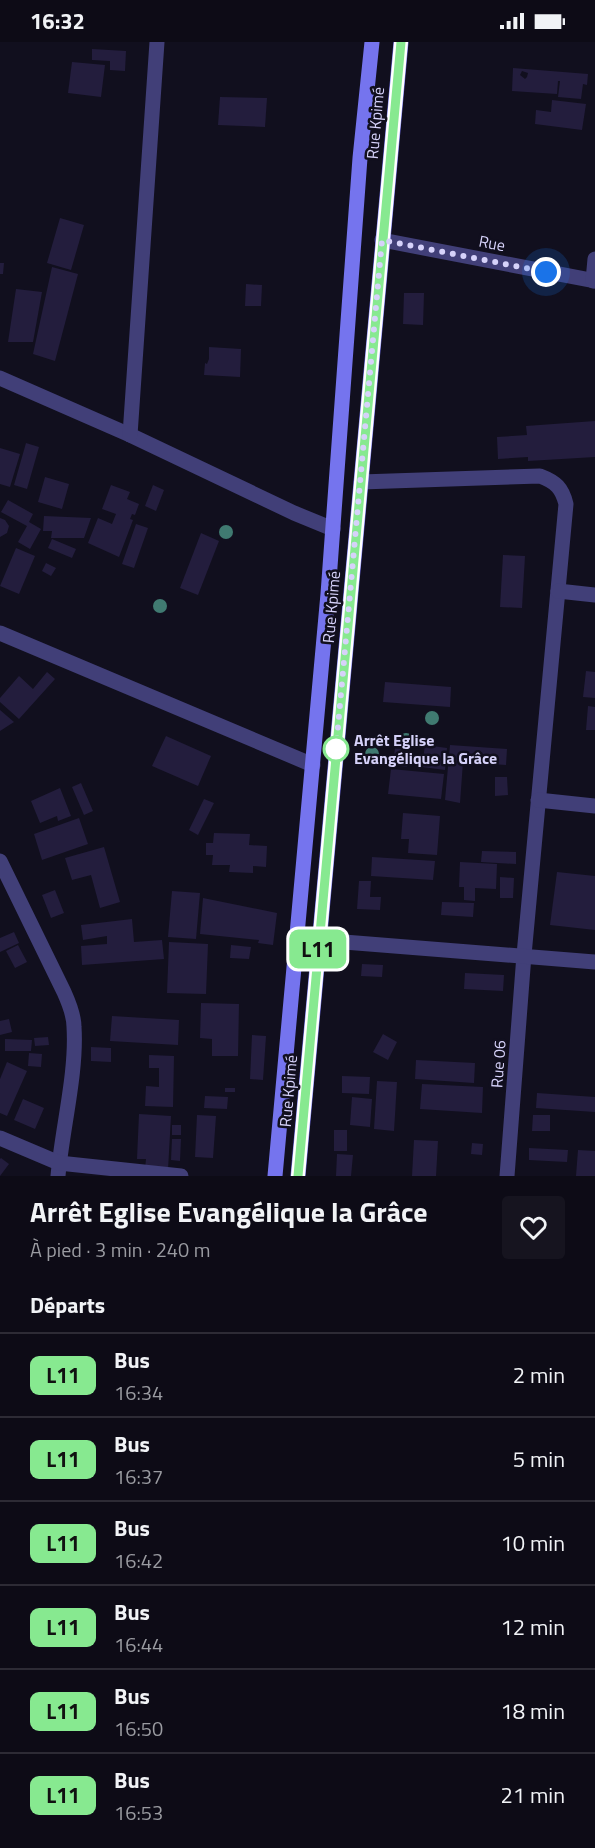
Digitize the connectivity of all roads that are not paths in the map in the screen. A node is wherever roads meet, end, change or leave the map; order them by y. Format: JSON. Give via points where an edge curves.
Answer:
{"nodes":[{"id":1,"x":157,"y":42,"type":"edge"},
{"id":2,"x":372,"y":42,"type":"edge"},
{"id":3,"x":401,"y":42,"type":"edge"},
{"id":4,"x":382,"y":240,"type":"junction"},
{"id":5,"x":595,"y":259,"type":"edge"},
{"id":6,"x":594,"y":281,"type":"edge"},
{"id":7,"x":0,"y":378,"type":"edge"},
{"id":8,"x":130,"y":435,"type":"junction"},
{"id":9,"x":361,"y":482,"type":"junction"},
{"id":10,"x":333,"y":529,"type":"junction"},
{"id":11,"x":558,"y":591,"type":"junction"},
{"id":12,"x":595,"y":595,"type":"edge"},
{"id":13,"x":0,"y":633,"type":"edge"},
{"id":14,"x":313,"y":765,"type":"junction"},
{"id":15,"x":538,"y":800,"type":"junction"},
{"id":16,"x":595,"y":806,"type":"edge"},
{"id":17,"x":0,"y":861,"type":"edge"},
{"id":18,"x":318,"y":940,"type":"junction"},
{"id":19,"x":524,"y":955,"type":"junction"},
{"id":20,"x":595,"y":962,"type":"edge"},
{"id":21,"x":0,"y":1138,"type":"edge"},
{"id":22,"x":58,"y":1170,"type":"edge"},
{"id":23,"x":181,"y":1176,"type":"edge"},
{"id":24,"x":275,"y":1176,"type":"edge"},
{"id":25,"x":298,"y":1176,"type":"edge"},
{"id":26,"x":507,"y":1176,"type":"edge"}],
"edges":[{"from":1,"to":8,"type":"street"},
{"from":2,"to":10,"type":"main road","name":"Rue Kpimé"},
{"from":3,"to":4,"type":"main road","name":"Rue Kpimé"},
{"from":4,"to":6,"type":"street","name":"Rue"},
{"from":4,"to":9,"type":"main road","name":"Rue Kpimé"},
{"from":5,"to":6,"type":"street"},
{"from":7,"to":8,"type":"street"},
{"from":8,"to":10,"type":"street"},
{"from":9,"to":11,"type":"street","name":"Rue 06","via":[[540,476],[552,480],[560,487],[566,504]]},
{"from":9,"to":18,"type":"main road","name":"Rue Kpimé"},
{"from":10,"to":14,"type":"main road","name":"Rue Kpimé"},
{"from":11,"to":12,"type":"street"},
{"from":11,"to":15,"type":"street","name":"Rue 06"},
{"from":13,"to":14,"type":"street"},
{"from":14,"to":24,"type":"main road","name":"Rue Kpimé"},
{"from":15,"to":16,"type":"street"},
{"from":15,"to":19,"type":"street","name":"Rue 06"},
{"from":17,"to":22,"type":"street","via":[[71,1009],[74,1051]]},
{"from":18,"to":19,"type":"street"},
{"from":18,"to":25,"type":"main road","name":"Rue Kpimé"},
{"from":19,"to":20,"type":"street"},
{"from":19,"to":26,"type":"street","name":"Rue 06"},
{"from":21,"to":22,"type":"street"},
{"from":22,"to":23,"type":"street"}]}
